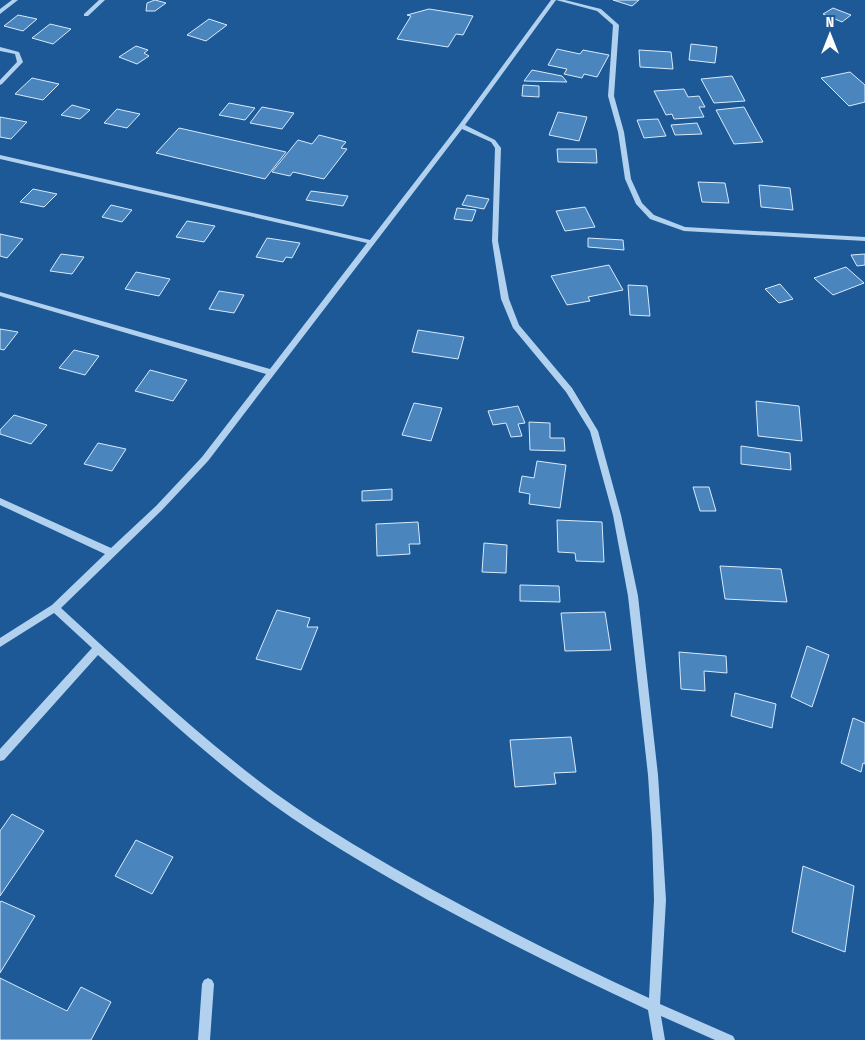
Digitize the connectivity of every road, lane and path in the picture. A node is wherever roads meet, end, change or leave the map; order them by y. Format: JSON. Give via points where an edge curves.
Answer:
{"nodes":[{"id":1,"x":15,"y":0,"type":"edge"},
{"id":2,"x":102,"y":0,"type":"edge"},
{"id":3,"x":554,"y":0,"type":"edge"},
{"id":4,"x":559,"y":0,"type":"edge"},
{"id":5,"x":0,"y":12,"type":"edge"},
{"id":6,"x":86,"y":15,"type":"dead end"},
{"id":7,"x":0,"y":49,"type":"edge"},
{"id":8,"x":0,"y":83,"type":"edge"},
{"id":9,"x":462,"y":126,"type":"junction"},
{"id":10,"x":0,"y":157,"type":"edge"},
{"id":11,"x":865,"y":239,"type":"edge"},
{"id":12,"x":371,"y":242,"type":"junction"},
{"id":13,"x":0,"y":294,"type":"edge"},
{"id":14,"x":272,"y":373,"type":"junction"},
{"id":15,"x":0,"y":501,"type":"edge"},
{"id":16,"x":112,"y":553,"type":"junction"},
{"id":17,"x":54,"y":608,"type":"junction"},
{"id":18,"x":0,"y":643,"type":"edge"},
{"id":19,"x":98,"y":648,"type":"junction"},
{"id":20,"x":0,"y":756,"type":"edge"},
{"id":21,"x":208,"y":984,"type":"dead end"},
{"id":22,"x":654,"y":1008,"type":"junction"},
{"id":23,"x":204,"y":1040,"type":"edge"},
{"id":24,"x":659,"y":1040,"type":"edge"},
{"id":25,"x":729,"y":1040,"type":"edge"}],
"edges":[{"from":1,"to":5,"type":"street"},
{"from":2,"to":6,"type":"street"},
{"from":3,"to":9,"type":"street"},
{"from":4,"to":11,"type":"street","via":[[599,10],[616,25],[611,96],[621,132],[628,179],[639,204],[652,217],[684,229]]},
{"from":7,"to":8,"type":"street","via":[[17,53],[20,62]]},
{"from":9,"to":12,"type":"street"},
{"from":9,"to":22,"type":"street","via":[[493,141],[498,148],[495,240],[505,299],[525,340],[568,390],[594,431],[617,515],[633,596],[653,775],[660,900]]},
{"from":10,"to":12,"type":"street"},
{"from":12,"to":14,"type":"street"},
{"from":13,"to":14,"type":"street"},
{"from":14,"to":16,"type":"street","via":[[205,459]]},
{"from":15,"to":16,"type":"street"},
{"from":16,"to":17,"type":"street"},
{"from":17,"to":18,"type":"street"},
{"from":17,"to":19,"type":"street"},
{"from":19,"to":20,"type":"street"},
{"from":19,"to":22,"type":"street","via":[[219,756],[273,798],[319,828],[385,870],[521,943]]},
{"from":21,"to":23,"type":"street"},
{"from":22,"to":24,"type":"street"},
{"from":22,"to":25,"type":"street"}]}
